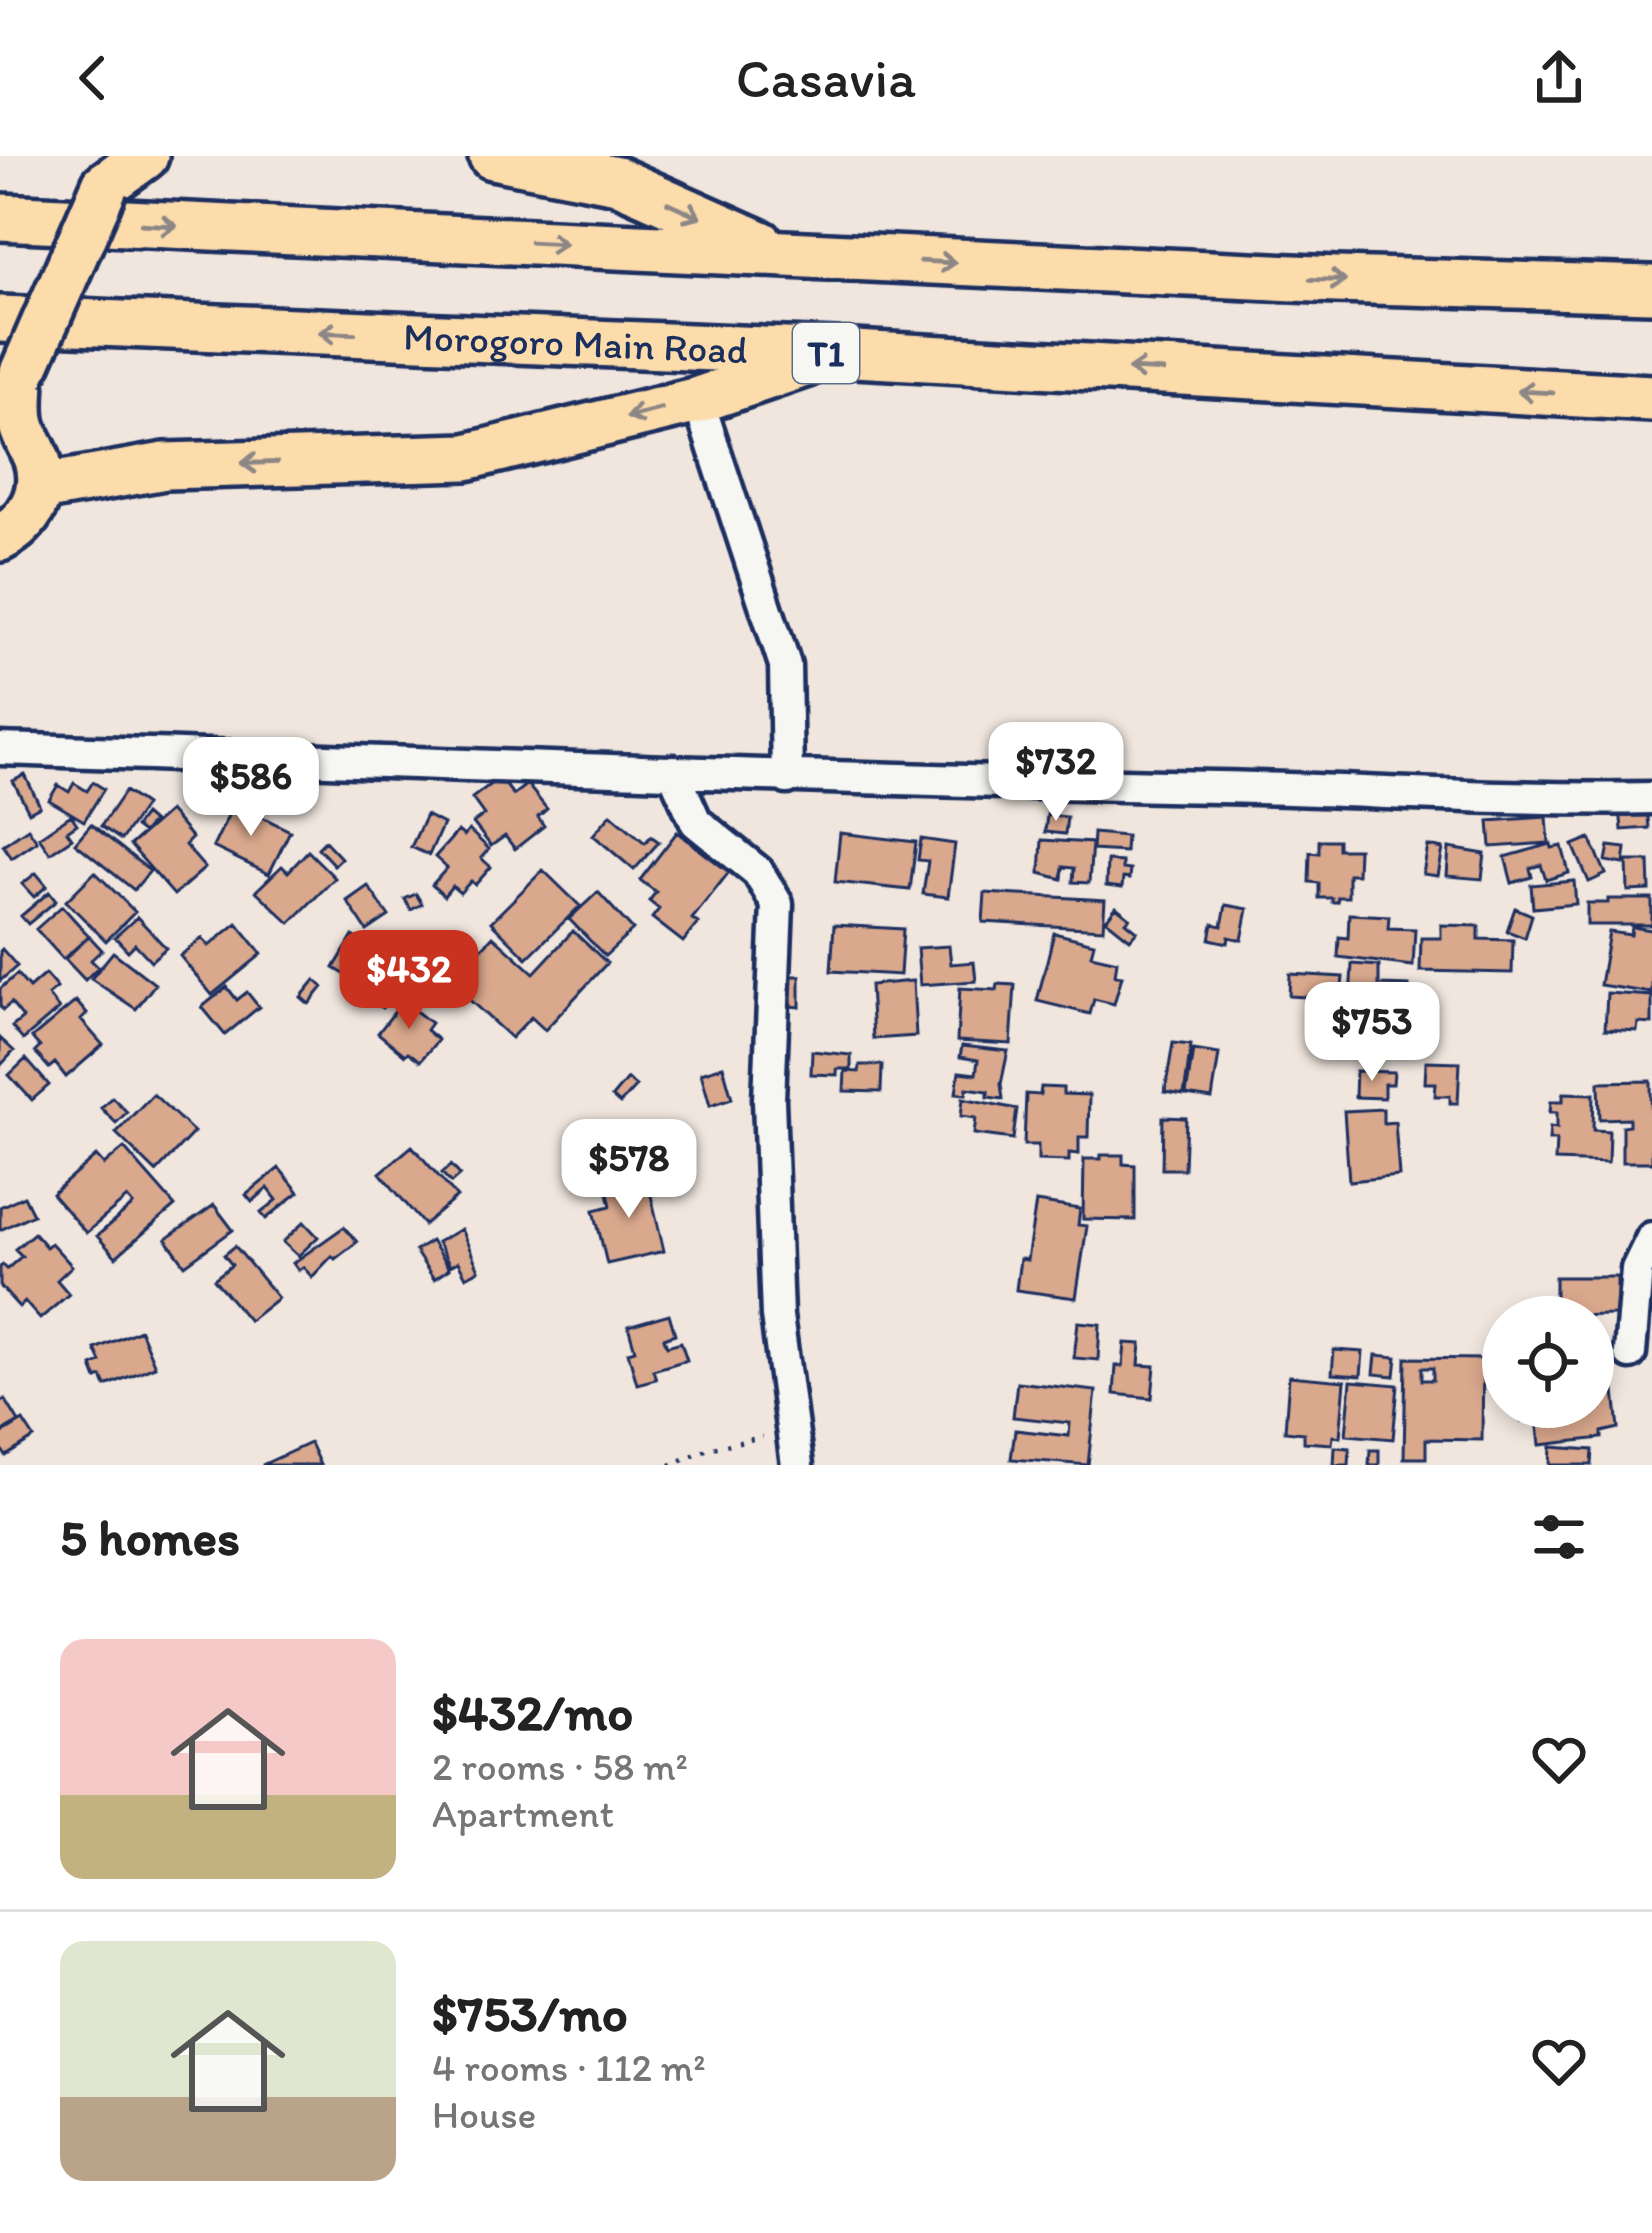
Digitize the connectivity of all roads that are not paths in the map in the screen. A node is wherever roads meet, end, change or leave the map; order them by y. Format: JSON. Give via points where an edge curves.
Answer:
{"nodes":[{"id":1,"x":145,"y":156,"type":"edge"},
{"id":2,"x":492,"y":156,"type":"edge"},
{"id":3,"x":104,"y":171,"type":"edge"},
{"id":4,"x":0,"y":217,"type":"edge"},
{"id":5,"x":784,"y":254,"type":"junction"},
{"id":6,"x":1652,"y":290,"type":"edge"},
{"id":7,"x":0,"y":319,"type":"edge"},
{"id":8,"x":836,"y":353,"type":"junction"},
{"id":9,"x":10,"y":385,"type":"edge"},
{"id":10,"x":1652,"y":398,"type":"edge"},
{"id":11,"x":698,"y":400,"type":"junction"},
{"id":12,"x":40,"y":488,"type":"junction"},
{"id":13,"x":0,"y":538,"type":"edge"},
{"id":14,"x":0,"y":749,"type":"edge"},
{"id":15,"x":673,"y":771,"type":"junction"},
{"id":16,"x":788,"y":778,"type":"junction"},
{"id":17,"x":1652,"y":798,"type":"edge"},
{"id":18,"x":1652,"y":1238,"type":"edge"},
{"id":19,"x":1630,"y":1354,"type":"dead end"},
{"id":20,"x":797,"y":1465,"type":"edge"}],
"edges":[{"from":1,"to":3,"type":"highway"},
{"from":2,"to":5,"type":"highway","one_way":true,"via":[[617,179]]},
{"from":3,"to":9,"type":"highway","bridge":true},
{"from":4,"to":5,"type":"highway","one_way":true},
{"from":5,"to":6,"type":"highway","one_way":true},
{"from":8,"to":7,"type":"highway","name":"Morogoro Main Road","number":"T1","one_way":true},
{"from":10,"to":8,"type":"highway","name":"Morogoro Main Road","number":"T1","one_way":true},
{"from":8,"to":11,"type":"highway"},
{"from":9,"to":12,"type":"highway"},
{"from":11,"to":12,"type":"highway","one_way":true,"via":[[466,457],[165,466]]},
{"from":11,"to":16,"type":"street","via":[[785,665]]},
{"from":12,"to":13,"type":"highway","via":[[33,509]]},
{"from":14,"to":15,"type":"street"},
{"from":15,"to":16,"type":"street"},
{"from":15,"to":20,"type":"street","via":[[696,822],[758,872],[777,904],[770,1100],[777,1316]]},
{"from":16,"to":17,"type":"street"},
{"from":18,"to":19,"type":"street","via":[[1637,1269]]}]}
